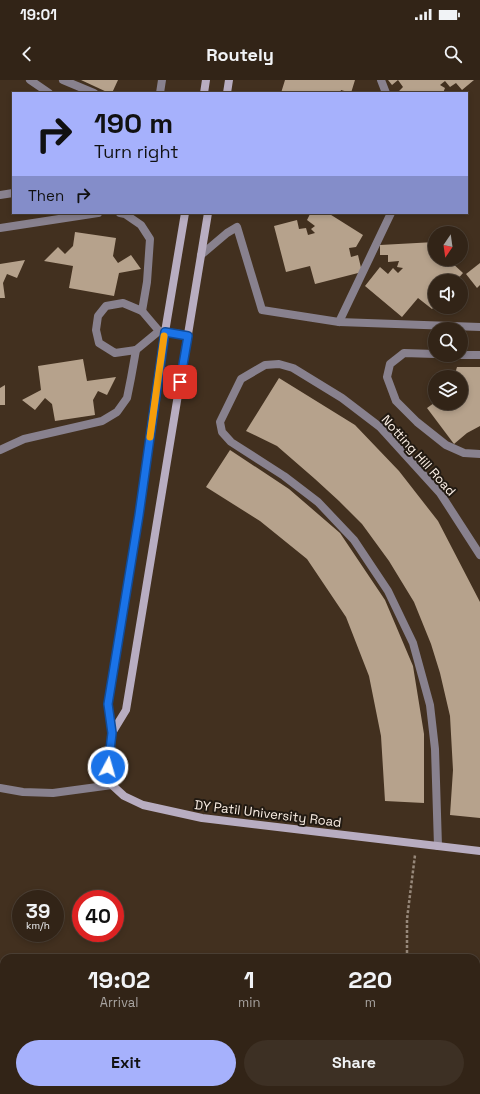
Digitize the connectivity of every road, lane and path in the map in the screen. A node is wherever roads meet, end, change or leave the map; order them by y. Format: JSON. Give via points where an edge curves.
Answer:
{"nodes":[{"id":1,"x":30,"y":80,"type":"edge"},
{"id":2,"x":63,"y":80,"type":"edge"},
{"id":3,"x":162,"y":80,"type":"edge"},
{"id":4,"x":206,"y":80,"type":"edge"},
{"id":5,"x":229,"y":80,"type":"edge"},
{"id":6,"x":381,"y":80,"type":"edge"},
{"id":7,"x":48,"y":92,"type":"edge"},
{"id":8,"x":92,"y":92,"type":"edge"},
{"id":9,"x":160,"y":92,"type":"edge"},
{"id":10,"x":204,"y":92,"type":"edge"},
{"id":11,"x":227,"y":92,"type":"edge"},
{"id":12,"x":386,"y":92,"type":"edge"},
{"id":13,"x":12,"y":193,"type":"edge"},
{"id":14,"x":0,"y":195,"type":"edge"},
{"id":15,"x":91,"y":214,"type":"edge"},
{"id":16,"x":125,"y":214,"type":"edge"},
{"id":17,"x":185,"y":214,"type":"edge"},
{"id":18,"x":208,"y":214,"type":"edge"},
{"id":19,"x":391,"y":214,"type":"edge"},
{"id":20,"x":0,"y":228,"type":"edge"},
{"id":21,"x":201,"y":255,"type":"junction"},
{"id":22,"x":142,"y":311,"type":"junction"},
{"id":23,"x":339,"y":322,"type":"junction"},
{"id":24,"x":480,"y":327,"type":"edge"},
{"id":25,"x":162,"y":332,"type":"junction"},
{"id":26,"x":188,"y":336,"type":"junction"},
{"id":27,"x":136,"y":350,"type":"junction"},
{"id":28,"x":428,"y":354,"type":"edge"},
{"id":29,"x":468,"y":355,"type":"edge"},
{"id":30,"x":480,"y":355,"type":"edge"},
{"id":31,"x":0,"y":450,"type":"edge"},
{"id":32,"x":480,"y":454,"type":"edge"},
{"id":33,"x":480,"y":555,"type":"edge"},
{"id":34,"x":112,"y":733,"type":"junction"},
{"id":35,"x":112,"y":785,"type":"junction"},
{"id":36,"x":0,"y":788,"type":"edge"},
{"id":37,"x":416,"y":843,"type":"junction"},
{"id":38,"x":438,"y":846,"type":"junction"},
{"id":39,"x":480,"y":851,"type":"edge"},
{"id":40,"x":407,"y":954,"type":"edge"}],
"edges":[{"from":1,"to":7,"type":"street"},
{"from":2,"to":8,"type":"street"},
{"from":3,"to":9,"type":"street"},
{"from":4,"to":10,"type":"street"},
{"from":5,"to":11,"type":"street"},
{"from":6,"to":12,"type":"street"},
{"from":13,"to":14,"type":"street"},
{"from":15,"to":20,"type":"street"},
{"from":16,"to":22,"type":"street","via":[[141,224],[150,239]]},
{"from":17,"to":25,"type":"street"},
{"from":18,"to":21,"type":"street"},
{"from":19,"to":23,"type":"street"},
{"from":21,"to":23,"type":"street","via":[[237,227],[262,310]]},
{"from":21,"to":26,"type":"street"},
{"from":22,"to":25,"type":"street"},
{"from":22,"to":27,"type":"street","via":[[123,303],[106,306],[98,316],[96,330],[99,344],[115,352]]},
{"from":23,"to":24,"type":"street"},
{"from":25,"to":26,"type":"street"},
{"from":25,"to":27,"type":"street"},
{"from":25,"to":34,"type":"street","via":[[139,515],[108,704]]},
{"from":26,"to":34,"type":"street","via":[[126,710]]},
{"from":27,"to":31,"type":"street","via":[[127,398],[117,412],[102,421],[24,439]]},
{"from":28,"to":32,"type":"street","via":[[404,353],[390,364],[387,377],[396,401],[446,445],[464,453]]},
{"from":29,"to":30,"type":"street"},
{"from":33,"to":38,"type":"street","name":"Notting Hill Road","via":[[440,493],[380,427],[342,398],[293,368],[279,364],[265,365],[240,380],[220,422],[222,432],[231,442],[284,476],[318,502],[354,540],[388,591],[413,642],[430,705],[435,749]]},
{"from":34,"to":35,"type":"street","via":[[108,767]]},
{"from":35,"to":36,"type":"street","via":[[53,793]]},
{"from":35,"to":37,"type":"street","name":"DY Patil University Road","via":[[124,796],[143,805],[202,818]]},
{"from":37,"to":38,"type":"street","name":"DY Patil University Road"},
{"from":37,"to":40,"type":"path","via":[[407,919]]},
{"from":38,"to":39,"type":"street","name":"DY Patil University Road"}]}
